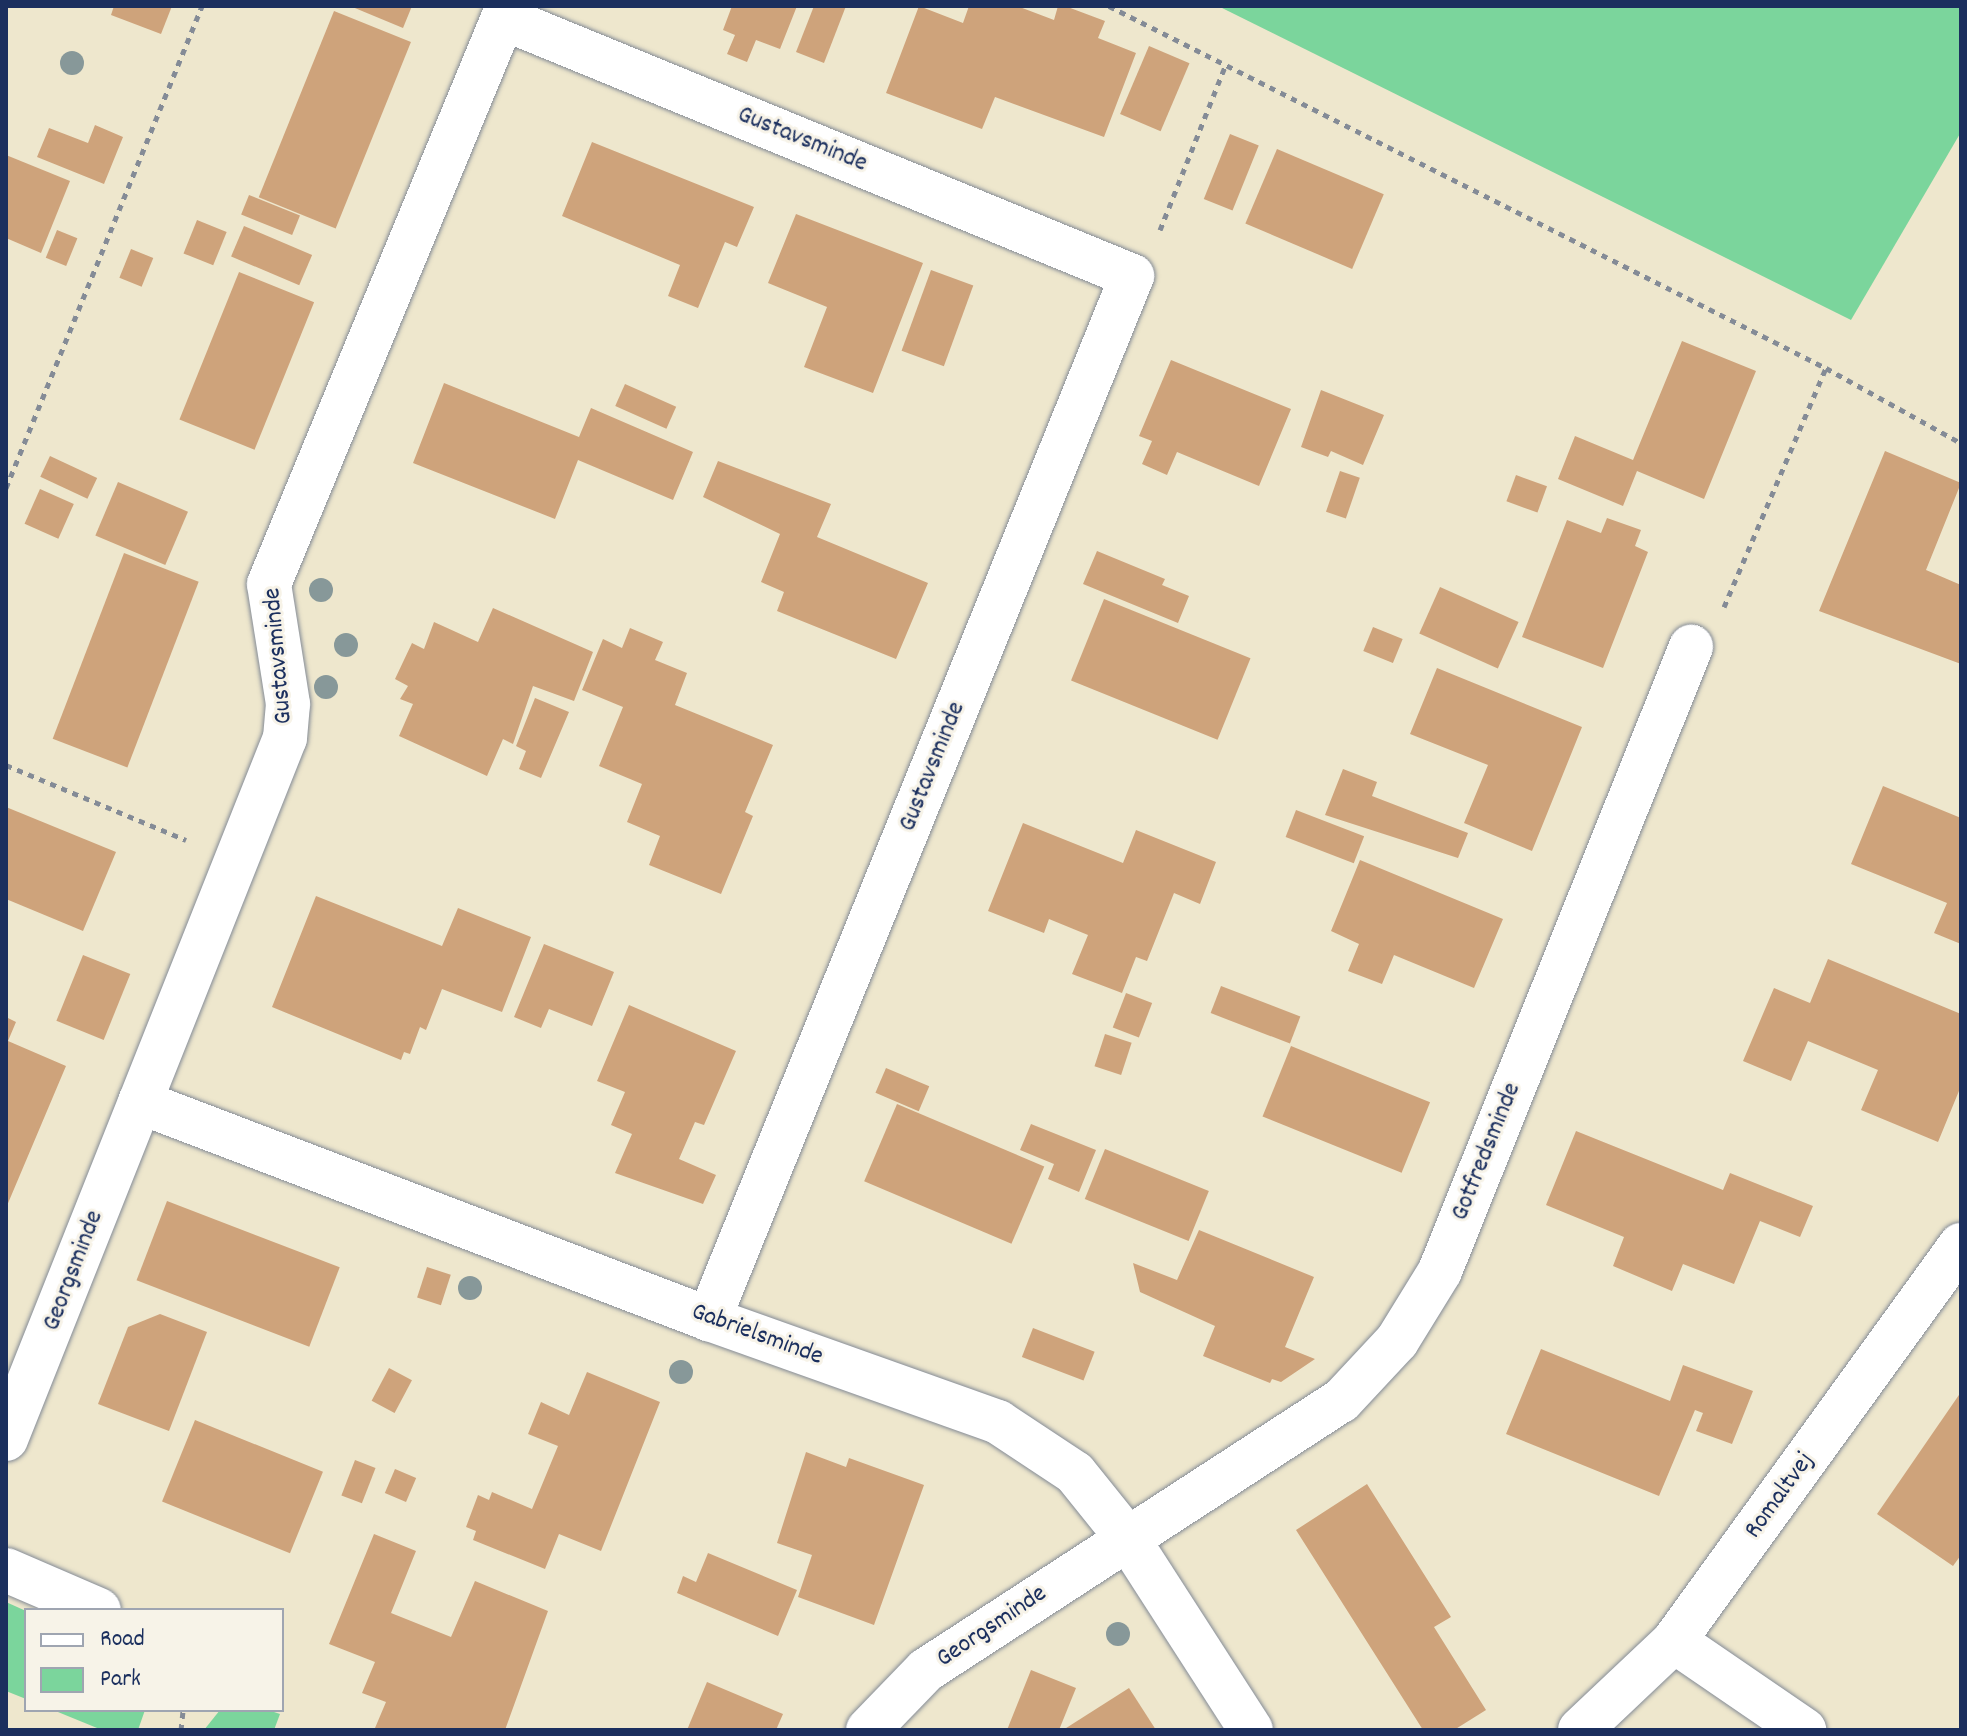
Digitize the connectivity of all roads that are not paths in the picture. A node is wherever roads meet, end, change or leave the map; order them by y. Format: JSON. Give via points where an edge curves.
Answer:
{"nodes":[{"id":1,"x":1691,"y":647,"type":"road end"},
{"id":2,"x":140,"y":1102,"type":"junction"},
{"id":3,"x":1961,"y":1245,"type":"edge"},
{"id":4,"x":709,"y":1319,"type":"junction"},
{"id":5,"x":6,"y":1439,"type":"edge"},
{"id":6,"x":1128,"y":1539,"type":"junction"},
{"id":7,"x":6,"y":1570,"type":"edge"},
{"id":8,"x":94,"y":1608,"type":"edge"},
{"id":9,"x":1674,"y":1641,"type":"junction"},
{"id":10,"x":868,"y":1730,"type":"edge"},
{"id":11,"x":1251,"y":1730,"type":"edge"},
{"id":12,"x":1580,"y":1730,"type":"edge"},
{"id":13,"x":1804,"y":1730,"type":"edge"}],
"edges":[{"from":1,"to":6,"type":"street","name":"Gotfredsminde","via":[[1440,1271],[1397,1341],[1341,1401]]},
{"from":2,"to":4,"type":"street","name":"Gabrielsminde"},
{"from":2,"to":4,"type":"street","name":"Gustavsminde","via":[[285,738],[288,704],[269,584],[503,18],[1132,276]]},
{"from":2,"to":5,"type":"street","name":"Georgsminde"},
{"from":3,"to":9,"type":"street","name":"Romaltvej"},
{"from":4,"to":6,"type":"street","name":"Gabrielsminde","via":[[998,1422],[1075,1473]]},
{"from":6,"to":10,"type":"street","name":"Georgsminde","via":[[926,1670]]},
{"from":6,"to":11,"type":"street","name":"Gabrielsminde"},
{"from":7,"to":8,"type":"street"},
{"from":9,"to":12,"type":"street","name":"Romaltvej"},
{"from":9,"to":13,"type":"street"}]}
